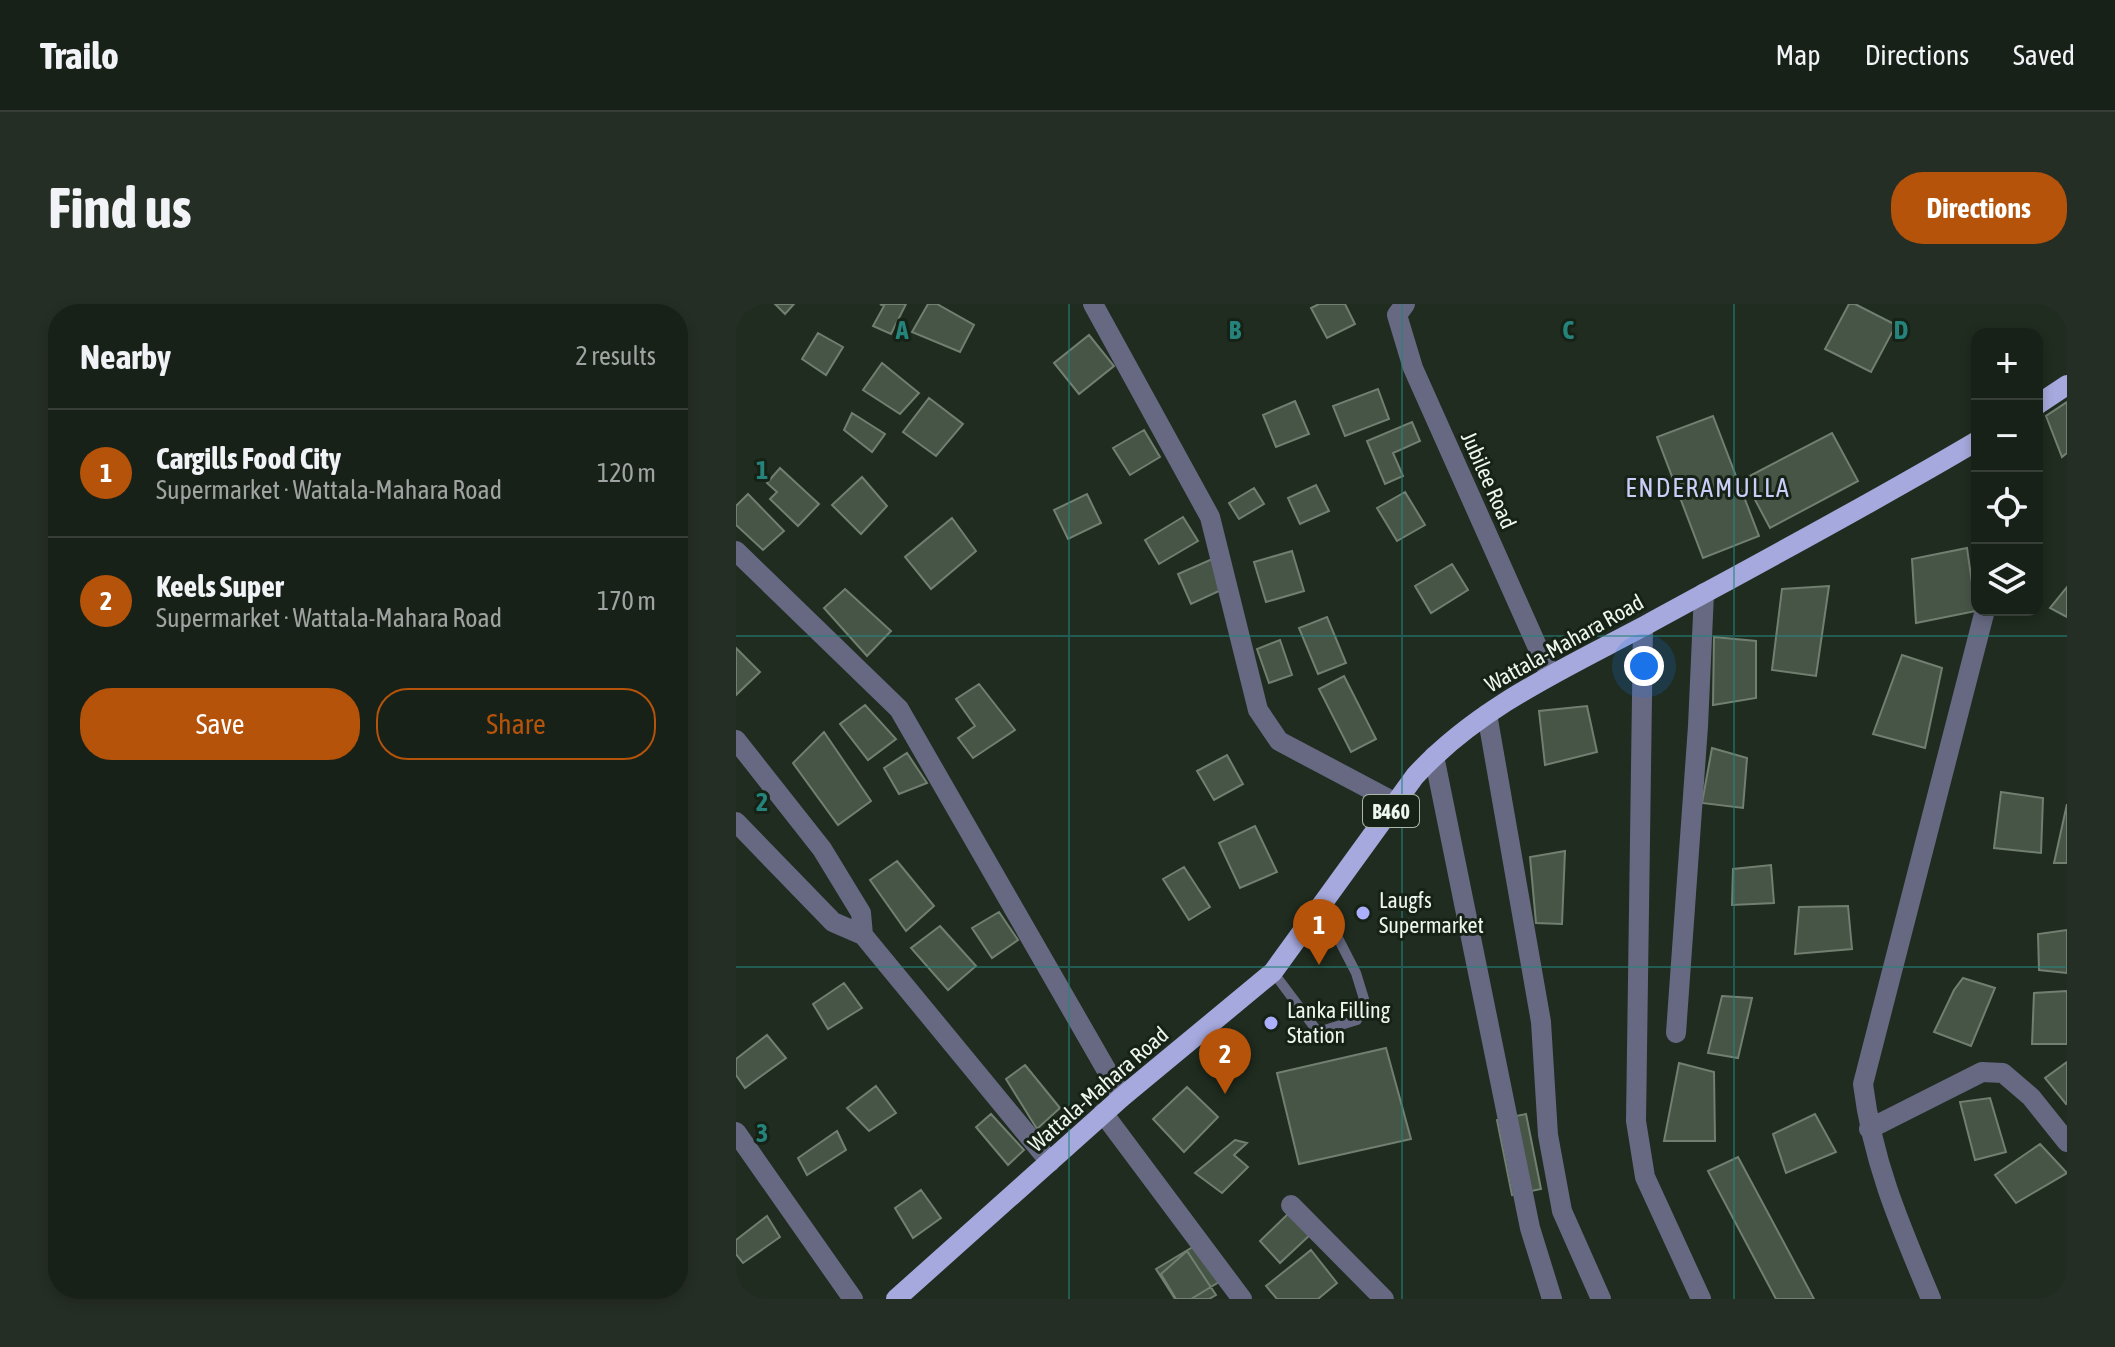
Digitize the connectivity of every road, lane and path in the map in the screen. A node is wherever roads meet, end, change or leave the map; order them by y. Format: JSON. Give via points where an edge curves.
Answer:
{"nodes":[{"id":1,"x":1093,"y":304,"type":"edge"},
{"id":2,"x":1405,"y":304,"type":"edge"},
{"id":3,"x":2067,"y":385,"type":"edge"},
{"id":4,"x":2043,"y":401,"type":"edge"},
{"id":5,"x":1971,"y":445,"type":"edge"},
{"id":6,"x":736,"y":551,"type":"edge"},
{"id":7,"x":1704,"y":593,"type":"junction"},
{"id":8,"x":1983,"y":616,"type":"edge"},
{"id":9,"x":1643,"y":627,"type":"junction"},
{"id":10,"x":1550,"y":675,"type":"junction"},
{"id":11,"x":1487,"y":714,"type":"junction"},
{"id":12,"x":736,"y":740,"type":"edge"},
{"id":13,"x":1434,"y":756,"type":"junction"},
{"id":14,"x":1396,"y":803,"type":"junction"},
{"id":15,"x":736,"y":822,"type":"edge"},
{"id":16,"x":1321,"y":905,"type":"junction"},
{"id":17,"x":863,"y":935,"type":"junction"},
{"id":18,"x":1273,"y":972,"type":"junction"},
{"id":19,"x":1676,"y":1033,"type":"dead end"},
{"id":20,"x":1122,"y":1097,"type":"junction"},
{"id":21,"x":1103,"y":1113,"type":"junction"},
{"id":22,"x":1869,"y":1129,"type":"junction"},
{"id":23,"x":736,"y":1132,"type":"edge"},
{"id":24,"x":2067,"y":1142,"type":"edge"},
{"id":25,"x":1050,"y":1162,"type":"junction"},
{"id":26,"x":1291,"y":1205,"type":"dead end"},
{"id":27,"x":853,"y":1299,"type":"edge"},
{"id":28,"x":896,"y":1299,"type":"edge"},
{"id":29,"x":1242,"y":1299,"type":"edge"},
{"id":30,"x":1384,"y":1299,"type":"edge"},
{"id":31,"x":1552,"y":1299,"type":"edge"},
{"id":32,"x":1601,"y":1299,"type":"edge"},
{"id":33,"x":1701,"y":1299,"type":"edge"},
{"id":34,"x":1931,"y":1299,"type":"edge"}],
"edges":[{"from":1,"to":14,"type":"street","via":[[1210,517],[1258,710],[1279,741]]},
{"from":2,"to":10,"type":"street","name":"Jubilee Road","via":[[1397,315],[1413,368]]},
{"from":3,"to":4,"type":"main road"},
{"from":5,"to":7,"type":"main road","name":"Wattala-Mahara Road","number":"B460","via":[[1849,517]]},
{"from":6,"to":20,"type":"street","via":[[899,709]]},
{"from":7,"to":9,"type":"main road","name":"Wattala-Mahara Road","number":"B460"},
{"from":7,"to":19,"type":"street"},
{"from":8,"to":22,"type":"street","via":[[1863,1084]]},
{"from":9,"to":10,"type":"main road","name":"Wattala-Mahara Road","number":"B460"},
{"from":9,"to":33,"type":"street","via":[[1636,1121],[1645,1177]]},
{"from":10,"to":11,"type":"main road","name":"Wattala-Mahara Road","number":"B460"},
{"from":11,"to":13,"type":"main road","name":"Wattala-Mahara Road","number":"B460"},
{"from":11,"to":32,"type":"street","via":[[1541,1022],[1548,1135],[1562,1211]]},
{"from":12,"to":17,"type":"street","via":[[822,849],[861,913]]},
{"from":13,"to":14,"type":"main road","name":"Wattala-Mahara Road","number":"B460"},
{"from":13,"to":31,"type":"street","via":[[1530,1228]]},
{"from":14,"to":16,"type":"main road","name":"Wattala-Mahara Road","number":"B460"},
{"from":15,"to":17,"type":"street","via":[[833,922]]},
{"from":16,"to":18,"type":"main road","name":"Wattala-Mahara Road","number":"B460"},
{"from":16,"to":18,"type":"lane","via":[[1356,973],[1364,999],[1357,1020],[1318,1032]]},
{"from":17,"to":25,"type":"street"},
{"from":18,"to":20,"type":"main road","name":"Wattala-Mahara Road","number":"B460"},
{"from":20,"to":21,"type":"main road","name":"Wattala-Mahara Road","number":"B460"},
{"from":21,"to":25,"type":"main road","name":"Wattala-Mahara Road","number":"B460"},
{"from":21,"to":29,"type":"street"},
{"from":22,"to":24,"type":"street","via":[[1982,1072],[2003,1073],[2031,1097]]},
{"from":22,"to":34,"type":"street","via":[[1888,1195]]},
{"from":23,"to":27,"type":"street"},
{"from":25,"to":28,"type":"main road","name":"Wattala-Mahara Road","number":"B460"},
{"from":26,"to":30,"type":"street"}]}
